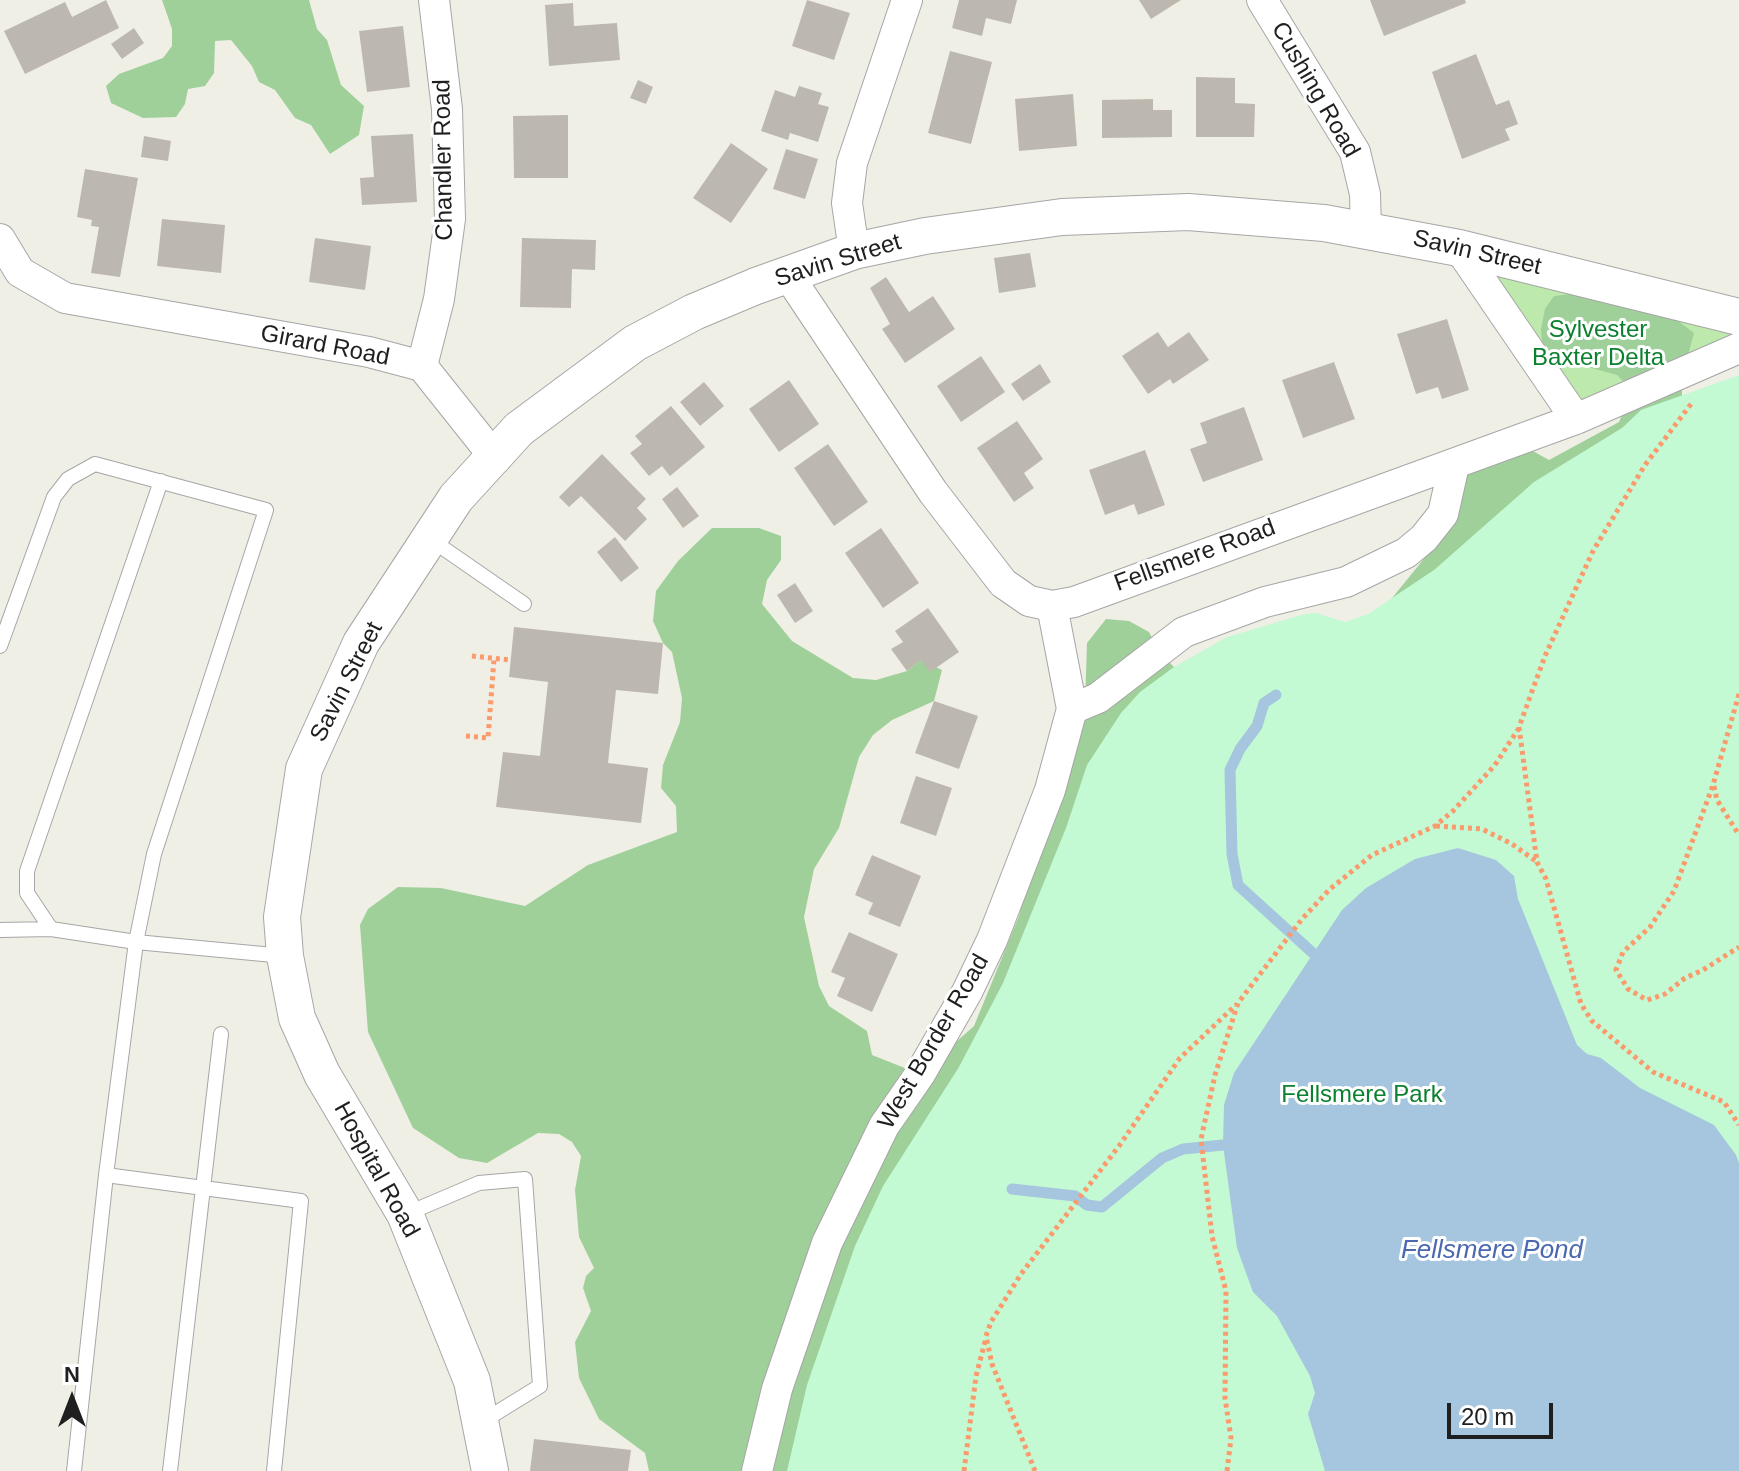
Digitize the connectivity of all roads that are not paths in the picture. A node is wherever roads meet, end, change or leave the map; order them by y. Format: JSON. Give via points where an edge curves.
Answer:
{"nodes":[{"id":1,"x":434,"y":0,"type":"edge"},
{"id":2,"x":907,"y":0,"type":"edge"},
{"id":3,"x":1262,"y":0,"type":"edge"},
{"id":4,"x":1366,"y":230,"type":"junction"},
{"id":5,"x":0,"y":239,"type":"edge"},
{"id":6,"x":1459,"y":248,"type":"junction"},
{"id":7,"x":854,"y":251,"type":"junction"},
{"id":8,"x":788,"y":275,"type":"junction"},
{"id":9,"x":1739,"y":317,"type":"edge"},
{"id":10,"x":1739,"y":348,"type":"edge"},
{"id":11,"x":422,"y":366,"type":"junction"},
{"id":12,"x":1576,"y":419,"type":"junction"},
{"id":13,"x":496,"y":459,"type":"junction"},
{"id":14,"x":1454,"y":465,"type":"junction"},
{"id":15,"x":161,"y":481,"type":"junction"},
{"id":16,"x":430,"y":539,"type":"junction"},
{"id":17,"x":524,"y":604,"type":"dead end"},
{"id":18,"x":1052,"y":606,"type":"junction"},
{"id":19,"x":0,"y":646,"type":"edge"},
{"id":20,"x":1072,"y":709,"type":"junction"},
{"id":21,"x":286,"y":868,"type":"joint"},
{"id":22,"x":51,"y":929,"type":"junction"},
{"id":23,"x":0,"y":930,"type":"edge"},
{"id":24,"x":136,"y":942,"type":"junction"},
{"id":25,"x":285,"y":956,"type":"junction"},
{"id":26,"x":221,"y":1034,"type":"dead end"},
{"id":27,"x":106,"y":1175,"type":"junction"},
{"id":28,"x":204,"y":1188,"type":"junction"},
{"id":29,"x":405,"y":1214,"type":"junction"},
{"id":30,"x":480,"y":1423,"type":"junction"},
{"id":31,"x":74,"y":1471,"type":"edge"},
{"id":32,"x":170,"y":1471,"type":"edge"},
{"id":33,"x":274,"y":1471,"type":"edge"},
{"id":34,"x":490,"y":1471,"type":"edge"},
{"id":35,"x":757,"y":1471,"type":"edge"}],
"edges":[{"from":1,"to":11,"type":"street","name":"Chandler Road","via":[[447,109],[450,219],[439,299]]},
{"from":2,"to":7,"type":"street","via":[[852,163],[847,203]]},
{"from":3,"to":4,"type":"street","name":"Cushing Road","via":[[1355,152],[1365,194]]},
{"from":4,"to":6,"type":"street","name":"Savin Street"},
{"from":4,"to":7,"type":"street","name":"Savin Street","via":[[1278,216],[1126,213],[997,225]]},
{"from":5,"to":11,"type":"street","name":"Girard Road","via":[[32,282],[65,298]]},
{"from":6,"to":9,"type":"street","name":"Savin Street"},
{"from":6,"to":12,"type":"street"},
{"from":7,"to":8,"type":"street","name":"Savin Street"},
{"from":8,"to":13,"type":"street","name":"Savin Street","via":[[694,312],[635,343],[519,429]]},
{"from":8,"to":18,"type":"street","via":[[933,492],[1003,583],[1029,601]]},
{"from":10,"to":12,"type":"street","name":"Fellsmere Road"},
{"from":11,"to":13,"type":"street","name":"Girard Road"},
{"from":12,"to":14,"type":"street","name":"Fellsmere Road"},
{"from":13,"to":16,"type":"street","name":"Savin Street","via":[[456,498]]},
{"from":14,"to":18,"type":"street","name":"Fellsmere Road"},
{"from":14,"to":20,"type":"street","via":[[1443,514],[1406,553],[1346,582],[1265,602],[1184,632],[1098,698]]},
{"from":15,"to":19,"type":"lane","via":[[95,464],[68,479],[54,497]]},
{"from":15,"to":22,"type":"lane","via":[[27,871],[27,893]]},
{"from":15,"to":24,"type":"lane","via":[[266,510],[154,854]]},
{"from":16,"to":17,"type":"lane"},
{"from":16,"to":21,"type":"street","name":"Savin Street","via":[[361,643],[304,769]]},
{"from":18,"to":20,"type":"street","name":"West Border Road"},
{"from":20,"to":35,"type":"street","name":"West Border Road","via":[[1050,790],[992,940],[940,1042],[884,1126],[827,1243],[777,1389]]},
{"from":21,"to":25,"type":"street","name":"Hospital Road"},
{"from":22,"to":23,"type":"lane"},
{"from":22,"to":24,"type":"lane"},
{"from":24,"to":25,"type":"lane"},
{"from":24,"to":27,"type":"lane"},
{"from":25,"to":29,"type":"street","name":"Hospital Road","via":[[297,1018],[322,1074]]},
{"from":26,"to":28,"type":"lane"},
{"from":27,"to":28,"type":"lane"},
{"from":27,"to":31,"type":"lane"},
{"from":28,"to":32,"type":"lane"},
{"from":28,"to":33,"type":"lane","via":[[301,1201]]},
{"from":29,"to":30,"type":"street","name":"Hospital Road","via":[[472,1381]]},
{"from":29,"to":30,"type":"lane","via":[[479,1183],[525,1179],[540,1386]]},
{"from":30,"to":34,"type":"street","name":"Hospital Road"}]}
